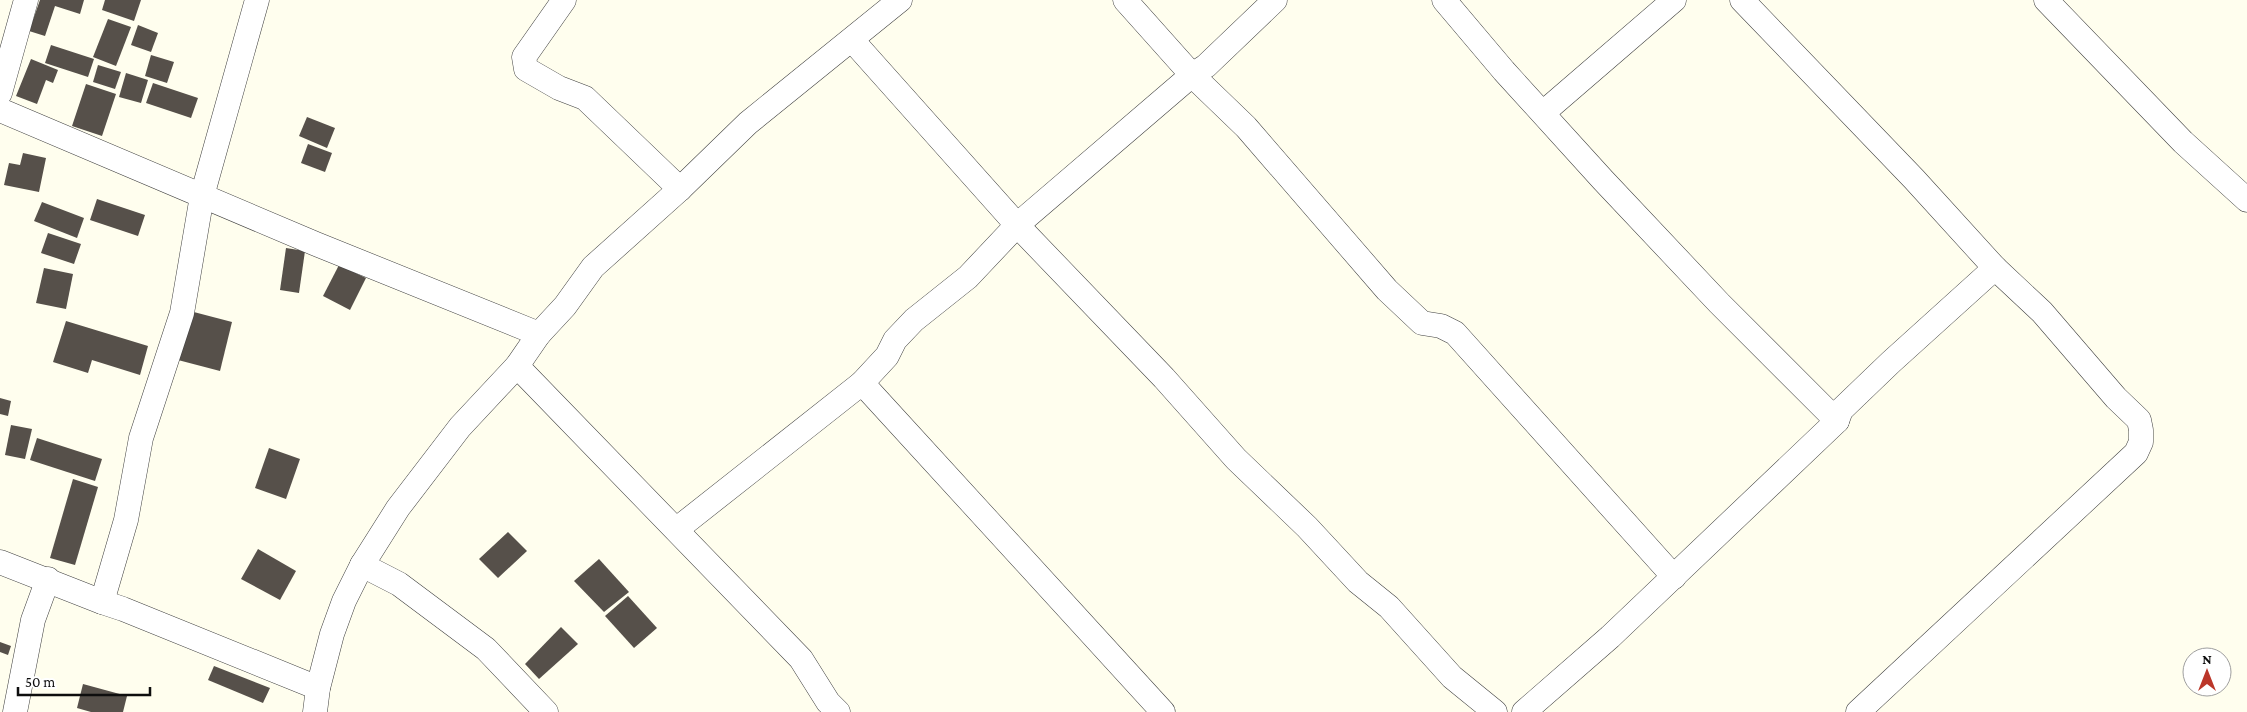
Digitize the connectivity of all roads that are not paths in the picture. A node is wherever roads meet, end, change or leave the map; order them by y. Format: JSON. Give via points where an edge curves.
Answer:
{"nodes":[{"id":1,"x":26,"y":0,"type":"edge"},
{"id":2,"x":257,"y":0,"type":"edge"},
{"id":3,"x":564,"y":0,"type":"edge"},
{"id":4,"x":900,"y":0,"type":"edge"},
{"id":5,"x":1125,"y":0,"type":"edge"},
{"id":6,"x":1275,"y":0,"type":"edge"},
{"id":7,"x":1444,"y":0,"type":"edge"},
{"id":8,"x":1674,"y":0,"type":"edge"},
{"id":9,"x":1742,"y":0,"type":"edge"},
{"id":10,"x":2046,"y":0,"type":"edge"},
{"id":11,"x":852,"y":40,"type":"junction"},
{"id":12,"x":1192,"y":75,"type":"junction"},
{"id":13,"x":0,"y":93,"type":"edge"},
{"id":14,"x":0,"y":110,"type":"edge"},
{"id":15,"x":1544,"y":112,"type":"junction"},
{"id":16,"x":680,"y":189,"type":"junction"},
{"id":17,"x":202,"y":196,"type":"junction"},
{"id":18,"x":2247,"y":200,"type":"edge"},
{"id":19,"x":1017,"y":225,"type":"junction"},
{"id":20,"x":1995,"y":268,"type":"junction"},
{"id":21,"x":539,"y":334,"type":"junction"},
{"id":22,"x":517,"y":366,"type":"junction"},
{"id":23,"x":862,"y":383,"type":"junction"},
{"id":24,"x":1837,"y":421,"type":"junction"},
{"id":25,"x":677,"y":530,"type":"junction"},
{"id":26,"x":0,"y":562,"type":"edge"},
{"id":27,"x":362,"y":565,"type":"junction"},
{"id":28,"x":1674,"y":577,"type":"junction"},
{"id":29,"x":48,"y":579,"type":"junction"},
{"id":30,"x":102,"y":602,"type":"junction"},
{"id":31,"x":318,"y":688,"type":"junction"},
{"id":32,"x":15,"y":712,"type":"edge"},
{"id":33,"x":315,"y":712,"type":"edge"},
{"id":34,"x":546,"y":712,"type":"edge"},
{"id":35,"x":838,"y":712,"type":"edge"},
{"id":36,"x":1163,"y":712,"type":"edge"},
{"id":37,"x":1495,"y":712,"type":"edge"},
{"id":38,"x":1524,"y":712,"type":"edge"},
{"id":39,"x":1858,"y":712,"type":"edge"}],
"edges":[{"from":1,"to":13,"type":"street"},
{"from":2,"to":17,"type":"street"},
{"from":3,"to":16,"type":"street","via":[[524,57],[526,69],[585,98]]},
{"from":4,"to":11,"type":"street"},
{"from":5,"to":12,"type":"street"},
{"from":6,"to":12,"type":"street","via":[[1206,66]]},
{"from":7,"to":15,"type":"street","via":[[1504,71]]},
{"from":8,"to":15,"type":"street"},
{"from":9,"to":20,"type":"street"},
{"from":10,"to":18,"type":"street","via":[[2183,142]]},
{"from":11,"to":16,"type":"street","via":[[748,123]]},
{"from":11,"to":19,"type":"street"},
{"from":12,"to":19,"type":"street"},
{"from":12,"to":28,"type":"street","via":[[1246,127],[1387,290],[1422,323],[1441,326],[1455,333]]},
{"from":14,"to":17,"type":"street"},
{"from":15,"to":24,"type":"street","via":[[1719,303]]},
{"from":16,"to":21,"type":"street","via":[[593,267],[565,306]]},
{"from":17,"to":21,"type":"street"},
{"from":17,"to":30,"type":"street","via":[[182,313],[141,438],[126,520]]},
{"from":19,"to":23,"type":"street","via":[[968,277],[914,320]]},
{"from":19,"to":37,"type":"street","via":[[1164,378],[1236,459],[1307,527],[1358,582],[1388,607],[1452,677]]},
{"from":20,"to":24,"type":"street","via":[[1841,410]]},
{"from":20,"to":39,"type":"street","via":[[2042,312],[2139,420],[2142,430],[2140,442],[2136,453]]},
{"from":21,"to":22,"type":"street"},
{"from":22,"to":25,"type":"street"},
{"from":22,"to":27,"type":"street","via":[[460,426],[398,508]]},
{"from":23,"to":25,"type":"street"},
{"from":23,"to":36,"type":"street"},
{"from":24,"to":28,"type":"street"},
{"from":25,"to":35,"type":"street","via":[[801,659]]},
{"from":26,"to":29,"type":"street"},
{"from":27,"to":31,"type":"street","via":[[332,634]]},
{"from":27,"to":34,"type":"street","via":[[399,584],[486,649]]},
{"from":28,"to":38,"type":"street"},
{"from":29,"to":30,"type":"street"},
{"from":29,"to":32,"type":"street","via":[[33,620]]},
{"from":30,"to":31,"type":"street","via":[[124,608]]},
{"from":31,"to":33,"type":"street"}]}
